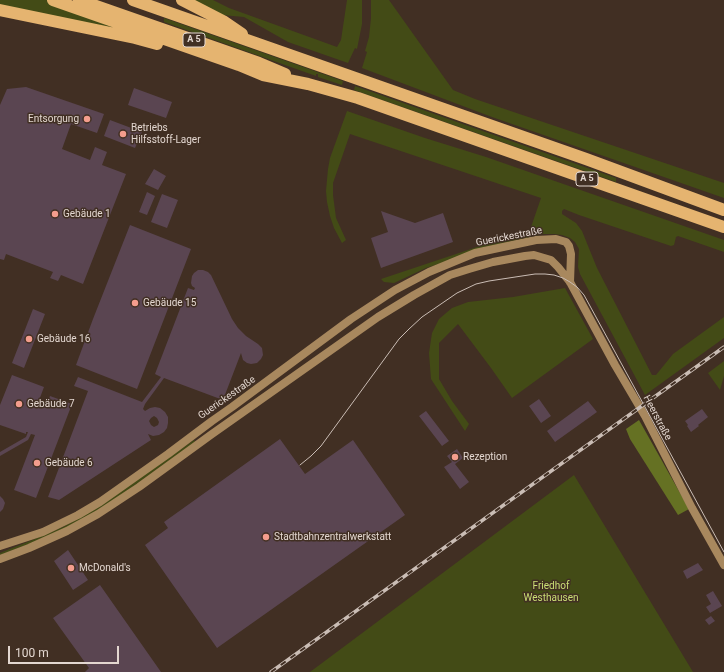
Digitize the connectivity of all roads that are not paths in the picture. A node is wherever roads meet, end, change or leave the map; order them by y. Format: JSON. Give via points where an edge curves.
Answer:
{"nodes":[{"id":1,"x":53,"y":0,"type":"edge"},
{"id":2,"x":79,"y":0,"type":"edge"},
{"id":3,"x":133,"y":0,"type":"edge"},
{"id":4,"x":182,"y":0,"type":"edge"},
{"id":5,"x":0,"y":10,"type":"edge"},
{"id":6,"x":255,"y":42,"type":"junction"},
{"id":7,"x":263,"y":75,"type":"junction"},
{"id":8,"x":308,"y":84,"type":"junction"},
{"id":9,"x":724,"y":210,"type":"edge"},
{"id":10,"x":724,"y":228,"type":"edge"},
{"id":11,"x":570,"y":282,"type":"junction"},
{"id":12,"x":0,"y":546,"type":"edge"},
{"id":13,"x":0,"y":559,"type":"edge"},
{"id":14,"x":724,"y":566,"type":"edge"}],
"edges":[{"from":1,"to":7,"type":"highway"},
{"from":2,"to":8,"type":"highway","number":"A 5","via":[[259,63]]},
{"from":3,"to":6,"type":"highway","number":"A 5"},
{"from":4,"to":6,"type":"highway","via":[[223,21]]},
{"from":5,"to":7,"type":"highway","via":[[146,41]]},
{"from":6,"to":9,"type":"highway","number":"A 5"},
{"from":7,"to":8,"type":"highway"},
{"from":8,"to":10,"type":"highway","number":"A 5","via":[[358,98]]},
{"from":11,"to":12,"type":"main road","name":"Guerickestraße","via":[[570,246],[556,239],[536,240],[475,253],[429,272],[395,290],[351,319],[100,502],[42,532]]},
{"from":11,"to":13,"type":"main road","name":"Guerickestraße","via":[[551,260],[534,255],[493,262],[450,275],[378,317],[98,514],[68,532]]},
{"from":11,"to":14,"type":"main road","name":"Heerstraße","via":[[645,416]]}]}
